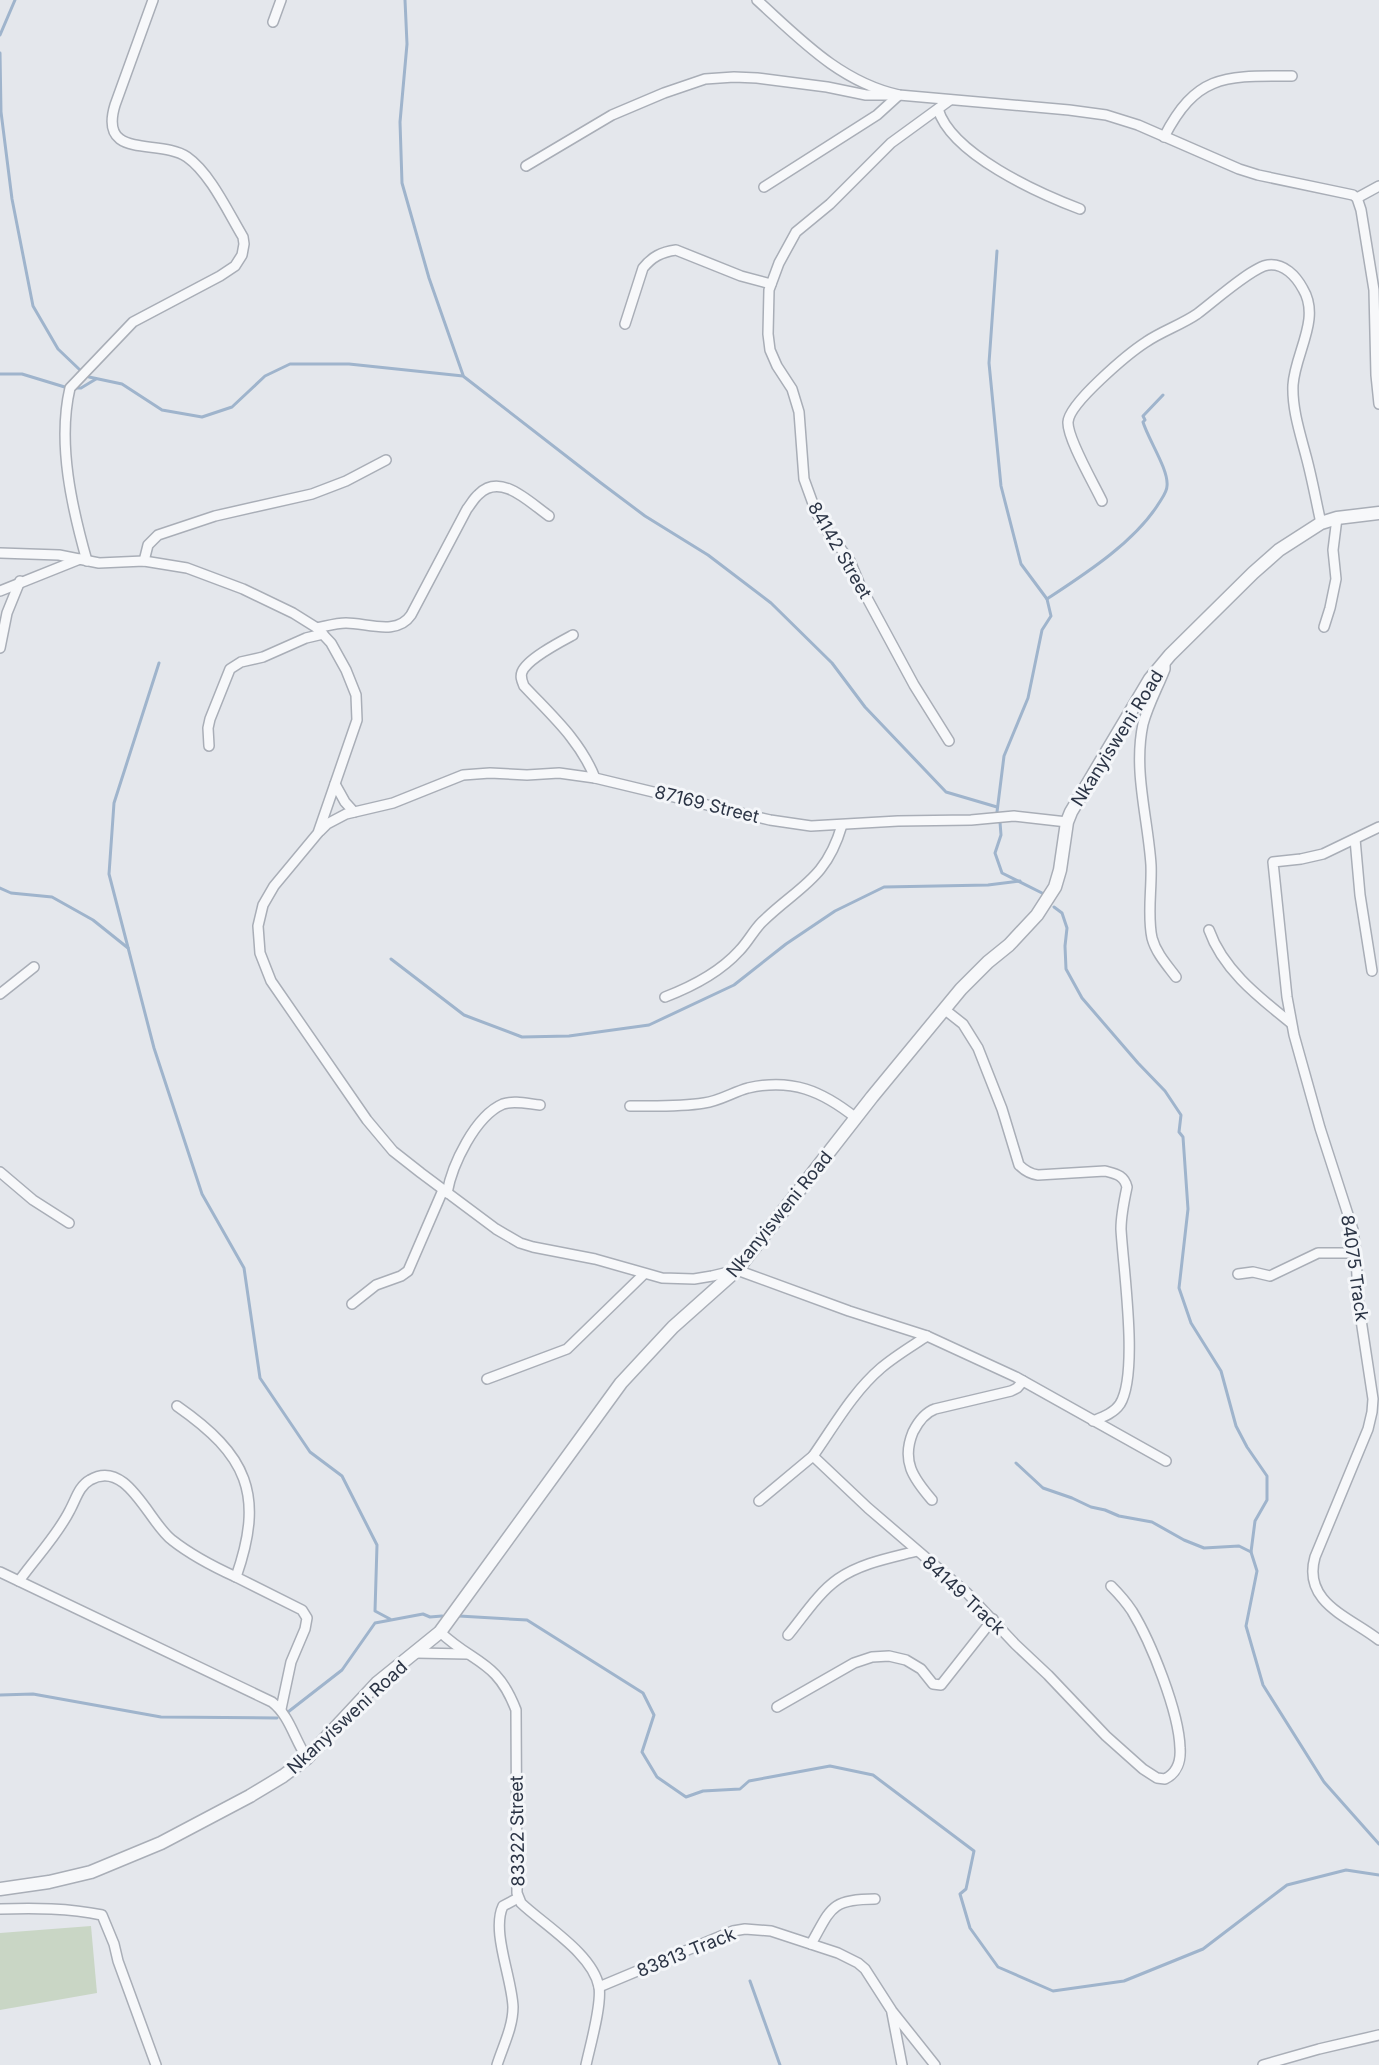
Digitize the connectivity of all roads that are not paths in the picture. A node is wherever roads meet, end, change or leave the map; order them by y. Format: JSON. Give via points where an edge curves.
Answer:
{"nodes":[{"id":1,"x":153,"y":0,"type":"edge"},
{"id":2,"x":280,"y":0,"type":"edge"},
{"id":3,"x":757,"y":0,"type":"edge"},
{"id":4,"x":273,"y":22,"type":"dead end"},
{"id":5,"x":1292,"y":76,"type":"dead end"},
{"id":6,"x":896,"y":94,"type":"junction"},
{"id":7,"x":950,"y":100,"type":"junction"},
{"id":8,"x":938,"y":109,"type":"junction"},
{"id":9,"x":1164,"y":137,"type":"junction"},
{"id":10,"x":526,"y":166,"type":"dead end"},
{"id":11,"x":1379,"y":186,"type":"edge"},
{"id":12,"x":764,"y":187,"type":"dead end"},
{"id":13,"x":1357,"y":198,"type":"junction"},
{"id":14,"x":1080,"y":209,"type":"dead end"},
{"id":15,"x":771,"y":284,"type":"junction"},
{"id":16,"x":625,"y":324,"type":"dead end"},
{"id":17,"x":1378,"y":350,"type":"edge"},
{"id":18,"x":1379,"y":404,"type":"edge"},
{"id":19,"x":386,"y":460,"type":"dead end"},
{"id":20,"x":1102,"y":501,"type":"dead end"},
{"id":21,"x":1379,"y":513,"type":"edge"},
{"id":22,"x":549,"y":516,"type":"dead end"},
{"id":23,"x":1337,"y":518,"type":"junction"},
{"id":24,"x":1322,"y":523,"type":"junction"},
{"id":25,"x":0,"y":553,"type":"edge"},
{"id":26,"x":83,"y":560,"type":"junction"},
{"id":27,"x":144,"y":561,"type":"junction"},
{"id":28,"x":20,"y":581,"type":"junction"},
{"id":29,"x":0,"y":591,"type":"edge"},
{"id":30,"x":1324,"y":627,"type":"dead end"},
{"id":31,"x":320,"y":631,"type":"junction"},
{"id":32,"x":573,"y":634,"type":"dead end"},
{"id":33,"x":0,"y":648,"type":"edge"},
{"id":34,"x":1165,"y":660,"type":"junction"},
{"id":35,"x":950,"y":741,"type":"dead end"},
{"id":36,"x":209,"y":746,"type":"dead end"},
{"id":37,"x":595,"y":778,"type":"junction"},
{"id":38,"x":334,"y":784,"type":"junction"},
{"id":39,"x":354,"y":812,"type":"junction"},
{"id":40,"x":1067,"y":822,"type":"junction"},
{"id":41,"x":842,"y":825,"type":"junction"},
{"id":42,"x":1379,"y":827,"type":"edge"},
{"id":43,"x":318,"y":833,"type":"junction"},
{"id":44,"x":1355,"y":839,"type":"junction"},
{"id":45,"x":1209,"y":930,"type":"dead end"},
{"id":46,"x":34,"y":968,"type":"dead end"},
{"id":47,"x":1372,"y":971,"type":"dead end"},
{"id":48,"x":1176,"y":977,"type":"dead end"},
{"id":49,"x":0,"y":994,"type":"edge"},
{"id":50,"x":665,"y":997,"type":"dead end"},
{"id":51,"x":945,"y":1009,"type":"junction"},
{"id":52,"x":1291,"y":1023,"type":"junction"},
{"id":53,"x":540,"y":1105,"type":"dead end"},
{"id":54,"x":630,"y":1106,"type":"dead end"},
{"id":55,"x":856,"y":1118,"type":"junction"},
{"id":56,"x":0,"y":1172,"type":"edge"},
{"id":57,"x":445,"y":1192,"type":"junction"},
{"id":58,"x":69,"y":1223,"type":"dead end"},
{"id":59,"x":1356,"y":1252,"type":"junction"},
{"id":60,"x":737,"y":1270,"type":"junction"},
{"id":61,"x":644,"y":1274,"type":"junction"},
{"id":62,"x":1238,"y":1274,"type":"dead end"},
{"id":63,"x":352,"y":1304,"type":"dead end"},
{"id":64,"x":927,"y":1336,"type":"junction"},
{"id":65,"x":487,"y":1379,"type":"dead end"},
{"id":66,"x":1023,"y":1381,"type":"junction"},
{"id":67,"x":177,"y":1406,"type":"dead end"},
{"id":68,"x":1093,"y":1421,"type":"junction"},
{"id":69,"x":813,"y":1456,"type":"junction"},
{"id":70,"x":1166,"y":1461,"type":"dead end"},
{"id":71,"x":932,"y":1500,"type":"dead end"},
{"id":72,"x":759,"y":1501,"type":"dead end"},
{"id":73,"x":917,"y":1551,"type":"junction"},
{"id":74,"x":0,"y":1572,"type":"edge"},
{"id":75,"x":236,"y":1577,"type":"junction"},
{"id":76,"x":19,"y":1581,"type":"junction"},
{"id":77,"x":1112,"y":1586,"type":"dead end"},
{"id":78,"x":993,"y":1619,"type":"junction"},
{"id":79,"x":440,"y":1632,"type":"junction"},
{"id":80,"x":788,"y":1635,"type":"dead end"},
{"id":81,"x":1379,"y":1640,"type":"edge"},
{"id":82,"x":416,"y":1653,"type":"junction"},
{"id":83,"x":469,"y":1654,"type":"junction"},
{"id":84,"x":777,"y":1707,"type":"dead end"},
{"id":85,"x":281,"y":1708,"type":"junction"},
{"id":86,"x":307,"y":1758,"type":"junction"},
{"id":87,"x":0,"y":1889,"type":"edge"},
{"id":88,"x":518,"y":1898,"type":"junction"},
{"id":89,"x":874,"y":1899,"type":"dead end"},
{"id":90,"x":0,"y":1909,"type":"edge"},
{"id":91,"x":811,"y":1944,"type":"junction"},
{"id":92,"x":599,"y":1987,"type":"junction"},
{"id":93,"x":892,"y":2010,"type":"junction"},
{"id":94,"x":1379,"y":2035,"type":"edge"},
{"id":95,"x":156,"y":2065,"type":"edge"},
{"id":96,"x":497,"y":2065,"type":"edge"},
{"id":97,"x":586,"y":2065,"type":"edge"},
{"id":98,"x":902,"y":2065,"type":"edge"},
{"id":99,"x":935,"y":2065,"type":"edge"},
{"id":100,"x":1263,"y":2065,"type":"edge"}],
"edges":[{"from":1,"to":26,"type":"street","via":[[111,118],[113,130],[123,141],[139,147],[186,156],[208,179],[244,244],[235,266],[134,322],[70,388],[66,443]]},
{"from":2,"to":4,"type":"street"},
{"from":3,"to":6,"type":"street","via":[[835,68],[869,86]]},
{"from":5,"to":9,"type":"street","via":[[1220,80],[1195,92],[1176,113]]},
{"from":6,"to":7,"type":"street"},
{"from":6,"to":10,"type":"street","via":[[866,95],[756,78],[705,79],[612,116]]},
{"from":6,"to":12,"type":"street","via":[[877,115]]},
{"from":7,"to":8,"type":"street","name":"84142 Street"},
{"from":7,"to":9,"type":"street","via":[[1085,112],[1120,119]]},
{"from":8,"to":14,"type":"street","via":[[941,121],[961,144],[1049,198]]},
{"from":8,"to":15,"type":"street","name":"84142 Street","via":[[891,143],[836,199],[796,232]]},
{"from":9,"to":13,"type":"street","via":[[1239,169]]},
{"from":11,"to":13,"type":"street"},
{"from":13,"to":17,"type":"street","via":[[1365,224]]},
{"from":15,"to":16,"type":"street","via":[[676,250],[667,251],[643,268]]},
{"from":15,"to":35,"type":"street","name":"84142 Street","via":[[770,350],[792,389],[799,412],[809,495],[829,533],[850,561],[914,685]]},
{"from":17,"to":18,"type":"street"},
{"from":19,"to":27,"type":"street","via":[[312,494],[215,516],[158,536],[148,545]]},
{"from":20,"to":24,"type":"street","via":[[1068,428],[1074,408],[1138,347],[1187,321],[1256,269],[1271,264],[1291,273],[1308,301],[1309,320],[1293,387],[1298,425]]},
{"from":21,"to":23,"type":"street","name":"Nkanyisweni Road"},
{"from":22,"to":31,"type":"street","via":[[508,488],[497,484],[488,487],[467,509],[405,623],[347,623]]},
{"from":23,"to":24,"type":"street","name":"Nkanyisweni Road"},
{"from":23,"to":30,"type":"street","via":[[1336,579]]},
{"from":24,"to":34,"type":"street","name":"Nkanyisweni Road","via":[[1294,539],[1253,573]]},
{"from":25,"to":26,"type":"street"},
{"from":26,"to":27,"type":"street"},
{"from":26,"to":28,"type":"street"},
{"from":27,"to":31,"type":"street","via":[[210,576],[277,605]]},
{"from":28,"to":29,"type":"street"},
{"from":28,"to":33,"type":"street","via":[[10,604]]},
{"from":31,"to":36,"type":"street","via":[[230,669],[210,718]]},
{"from":31,"to":38,"type":"street","via":[[346,670],[357,702],[357,720]]},
{"from":32,"to":37,"type":"street","via":[[528,664],[521,679],[581,749]]},
{"from":34,"to":40,"type":"street","name":"Nkanyisweni Road","via":[[1137,698]]},
{"from":34,"to":48,"type":"street","via":[[1143,724],[1140,749],[1142,802],[1150,850],[1152,936],[1159,955]]},
{"from":37,"to":39,"type":"street","name":"87169 Street","via":[[559,773],[472,773],[453,777],[393,803]]},
{"from":37,"to":41,"type":"street","name":"87169 Street","via":[[770,820],[811,826]]},
{"from":38,"to":39,"type":"street"},
{"from":38,"to":43,"type":"street"},
{"from":39,"to":43,"type":"street","name":"87169 Street","via":[[327,824]]},
{"from":40,"to":41,"type":"street","name":"87169 Street","via":[[1002,816]]},
{"from":40,"to":51,"type":"street","name":"Nkanyisweni Road","via":[[1060,870],[1045,905]]},
{"from":41,"to":50,"type":"street","via":[[832,854],[820,871],[762,922],[739,951],[688,988]]},
{"from":42,"to":44,"type":"street"},
{"from":43,"to":57,"type":"street","via":[[263,905],[258,939],[263,965],[337,1078],[383,1139]]},
{"from":44,"to":47,"type":"street"},
{"from":44,"to":52,"type":"street","name":"84075 Track","via":[[1312,857],[1273,862]]},
{"from":45,"to":52,"type":"street","via":[[1231,968]]},
{"from":46,"to":49,"type":"street"},
{"from":51,"to":55,"type":"street","name":"Nkanyisweni Road"},
{"from":51,"to":68,"type":"street","via":[[963,1024],[978,1048],[1024,1170],[1038,1175],[1105,1171],[1125,1181],[1121,1227],[1127,1381],[1115,1410]]},
{"from":52,"to":59,"type":"street","name":"84075 Track","via":[[1351,1220]]},
{"from":53,"to":57,"type":"street","via":[[511,1102],[494,1110],[471,1136]]},
{"from":54,"to":55,"type":"street","via":[[703,1103],[748,1088],[780,1084],[816,1092]]},
{"from":55,"to":60,"type":"street","name":"Nkanyisweni Road"},
{"from":56,"to":58,"type":"street"},
{"from":57,"to":61,"type":"street","via":[[520,1243]]},
{"from":57,"to":63,"type":"street","via":[[408,1271],[376,1285]]},
{"from":59,"to":62,"type":"street","via":[[1318,1253],[1270,1275]]},
{"from":59,"to":81,"type":"street","name":"84075 Track","via":[[1372,1412],[1312,1573],[1324,1602]]},
{"from":60,"to":61,"type":"street","via":[[679,1279]]},
{"from":60,"to":64,"type":"street"},
{"from":60,"to":79,"type":"street","name":"Nkanyisweni Road","via":[[621,1383]]},
{"from":61,"to":65,"type":"street","via":[[567,1348]]},
{"from":64,"to":66,"type":"street"},
{"from":64,"to":69,"type":"street","via":[[871,1378]]},
{"from":66,"to":68,"type":"street"},
{"from":66,"to":71,"type":"street","via":[[1011,1391],[935,1409],[921,1420],[908,1452],[914,1476]]},
{"from":67,"to":75,"type":"street","via":[[227,1448],[244,1480],[249,1501],[248,1527]]},
{"from":68,"to":70,"type":"street"},
{"from":69,"to":72,"type":"street"},
{"from":69,"to":73,"type":"street","name":"84149 Track"},
{"from":73,"to":78,"type":"street","name":"84149 Track"},
{"from":73,"to":80,"type":"street","via":[[858,1568],[838,1580]]},
{"from":74,"to":76,"type":"street"},
{"from":75,"to":76,"type":"street","via":[[171,1540],[126,1484],[102,1476],[81,1488],[59,1528]]},
{"from":75,"to":85,"type":"street","via":[[302,1610],[307,1618],[291,1662]]},
{"from":76,"to":85,"type":"street"},
{"from":77,"to":78,"type":"street","name":"84149 Track","via":[[1145,1635],[1178,1728],[1179,1764],[1165,1779],[1143,1769],[1106,1736]]},
{"from":78,"to":84,"type":"street","via":[[940,1684],[933,1684],[921,1669],[906,1660],[872,1657],[854,1662]]},
{"from":79,"to":82,"type":"street","name":"Nkanyisweni Road"},
{"from":79,"to":83,"type":"street","name":"83322 Street"},
{"from":82,"to":83,"type":"street"},
{"from":82,"to":86,"type":"street","name":"Nkanyisweni Road","via":[[377,1683]]},
{"from":83,"to":88,"type":"street","name":"83322 Street","via":[[496,1674],[516,1710]]},
{"from":85,"to":86,"type":"street"},
{"from":86,"to":87,"type":"street","name":"Nkanyisweni Road","via":[[250,1796],[123,1860],[67,1879]]},
{"from":88,"to":92,"type":"street","name":"83322 Street","via":[[585,1961]]},
{"from":88,"to":96,"type":"street","via":[[503,1906],[500,1914],[513,2009]]},
{"from":89,"to":91,"type":"street","via":[[839,1904],[826,1917]]},
{"from":90,"to":95,"type":"street","via":[[45,1908],[102,1915]]},
{"from":91,"to":92,"type":"street","name":"83813 Track","via":[[760,1929],[733,1931]]},
{"from":91,"to":93,"type":"street","name":"83813 Track","via":[[858,1963]]},
{"from":92,"to":97,"type":"street"},
{"from":93,"to":98,"type":"street"},
{"from":93,"to":99,"type":"street","name":"83813 Track"},
{"from":94,"to":100,"type":"street"}]}
